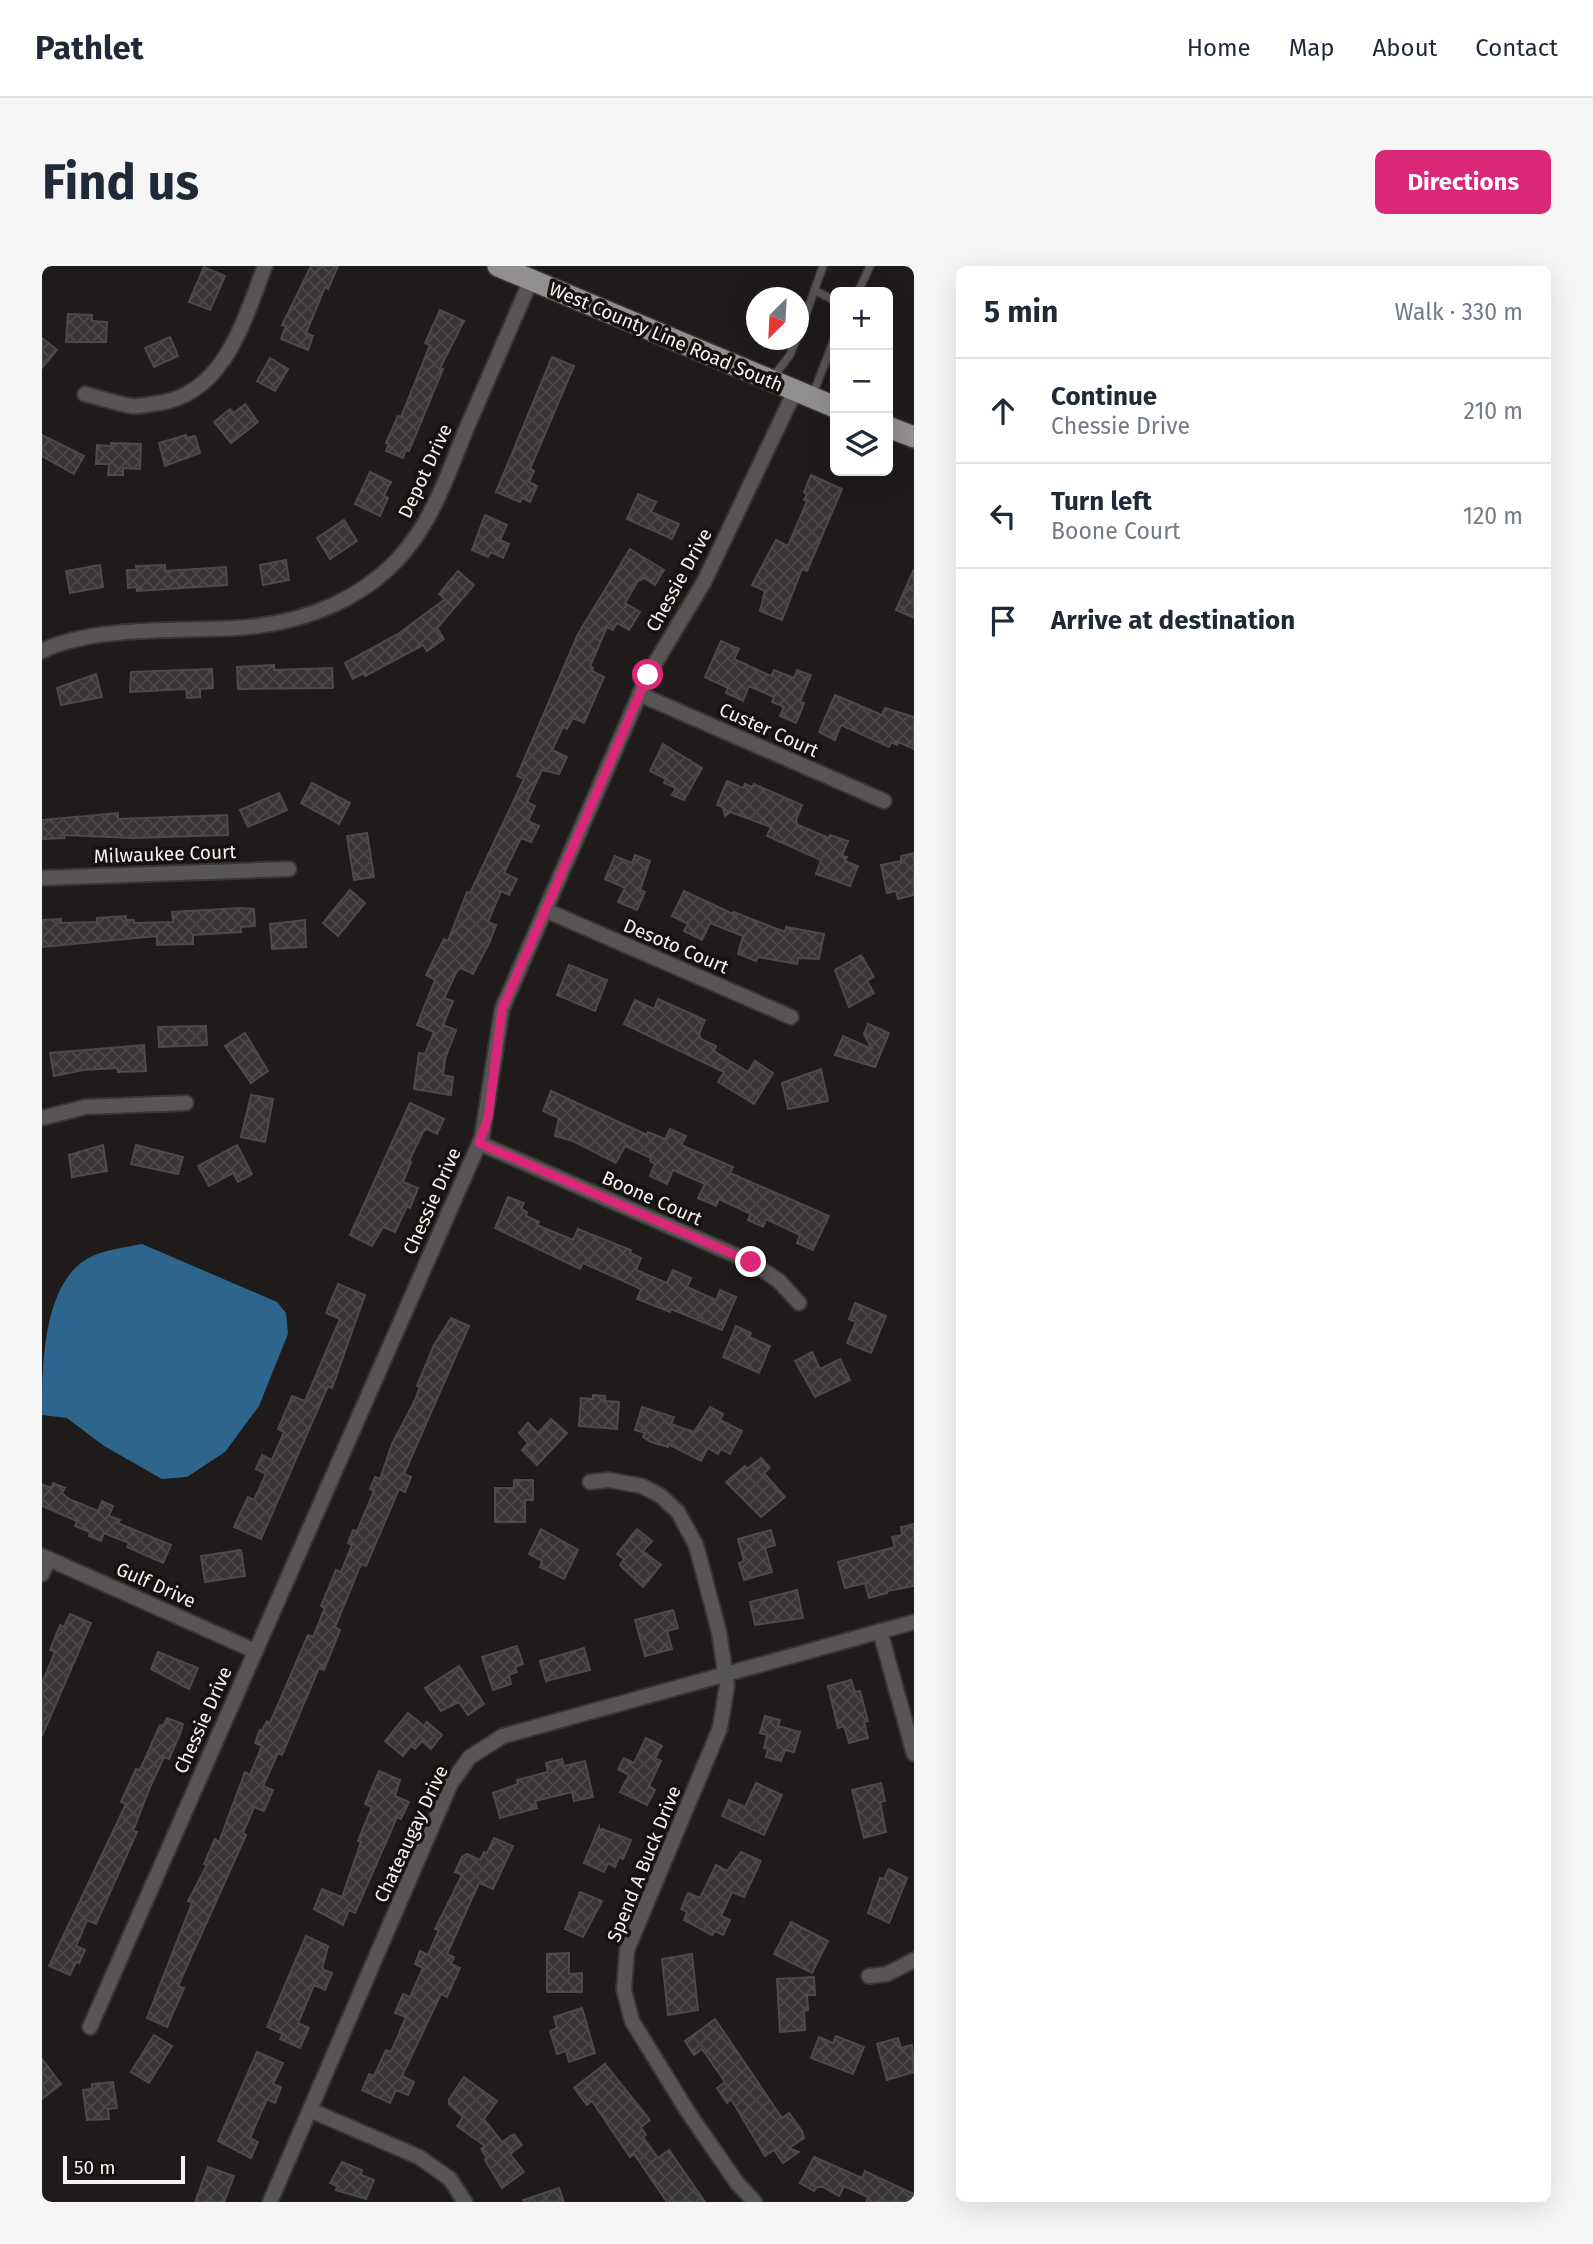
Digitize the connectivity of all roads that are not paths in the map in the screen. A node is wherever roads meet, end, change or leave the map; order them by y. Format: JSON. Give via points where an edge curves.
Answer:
{"nodes":[{"id":1,"x":265,"y":266,"type":"edge"},
{"id":2,"x":498,"y":266,"type":"edge"},
{"id":3,"x":823,"y":266,"type":"edge"},
{"id":4,"x":869,"y":266,"type":"edge"},
{"id":5,"x":531,"y":280,"type":"junction"},
{"id":6,"x":860,"y":287,"type":"edge"},
{"id":7,"x":816,"y":291,"type":"junction"},
{"id":8,"x":830,"y":298,"type":"edge"},
{"id":9,"x":809,"y":309,"type":"edge"},
{"id":10,"x":830,"y":346,"type":"edge"},
{"id":11,"x":792,"y":350,"type":"edge"},
{"id":12,"x":771,"y":381,"type":"junction"},
{"id":13,"x":85,"y":394,"type":"dead end"},
{"id":14,"x":803,"y":395,"type":"junction"},
{"id":15,"x":830,"y":405,"type":"edge"},
{"id":16,"x":893,"y":429,"type":"edge"},
{"id":17,"x":914,"y":437,"type":"edge"},
{"id":18,"x":42,"y":651,"type":"edge"},
{"id":19,"x":639,"y":694,"type":"junction"},
{"id":20,"x":884,"y":801,"type":"dead end"},
{"id":21,"x":289,"y":869,"type":"dead end"},
{"id":22,"x":42,"y":878,"type":"edge"},
{"id":23,"x":545,"y":911,"type":"junction"},
{"id":24,"x":791,"y":1017,"type":"dead end"},
{"id":25,"x":186,"y":1103,"type":"dead end"},
{"id":26,"x":42,"y":1118,"type":"edge"},
{"id":27,"x":479,"y":1143,"type":"junction"},
{"id":28,"x":799,"y":1303,"type":"dead end"},
{"id":29,"x":590,"y":1482,"type":"dead end"},
{"id":30,"x":45,"y":1558,"type":"edge"},
{"id":31,"x":42,"y":1574,"type":"edge"},
{"id":32,"x":914,"y":1622,"type":"edge"},
{"id":33,"x":880,"y":1631,"type":"junction"},
{"id":34,"x":255,"y":1651,"type":"junction"},
{"id":35,"x":726,"y":1674,"type":"junction"},
{"id":36,"x":914,"y":1754,"type":"edge"},
{"id":37,"x":914,"y":1960,"type":"edge"},
{"id":38,"x":869,"y":1976,"type":"dead end"},
{"id":39,"x":90,"y":2027,"type":"dead end"},
{"id":40,"x":310,"y":2110,"type":"junction"},
{"id":41,"x":270,"y":2202,"type":"edge"},
{"id":42,"x":465,"y":2202,"type":"edge"},
{"id":43,"x":755,"y":2202,"type":"edge"}],
"edges":[{"from":1,"to":13,"type":"street","via":[[237,340],[211,377],[192,392],[171,401],[133,406]]},
{"from":2,"to":5,"type":"main road","name":"West County Line Road South"},
{"from":3,"to":7,"type":"lane"},
{"from":4,"to":6,"type":"lane"},
{"from":5,"to":12,"type":"main road","name":"West County Line Road South"},
{"from":5,"to":18,"type":"street","name":"Depot Drive","via":[[436,501],[413,542],[357,594],[322,611],[260,626],[89,636]]},
{"from":7,"to":8,"type":"lane"},
{"from":7,"to":9,"type":"lane"},
{"from":10,"to":14,"type":"lane"},
{"from":11,"to":12,"type":"lane"},
{"from":12,"to":14,"type":"main road","name":"West County Line Road South"},
{"from":14,"to":15,"type":"main road","name":"West County Line Road South"},
{"from":14,"to":19,"type":"street","name":"Chessie Drive"},
{"from":16,"to":17,"type":"main road"},
{"from":19,"to":20,"type":"street","name":"Custer Court"},
{"from":19,"to":23,"type":"street","name":"Chessie Drive"},
{"from":21,"to":22,"type":"street","name":"Milwaukee Court"},
{"from":23,"to":24,"type":"street","name":"Desoto Court"},
{"from":23,"to":27,"type":"street","name":"Chessie Drive","via":[[500,1015],[488,1118]]},
{"from":25,"to":26,"type":"street","via":[[85,1107]]},
{"from":27,"to":28,"type":"street","name":"Boone Court","via":[[751,1262],[779,1281]]},
{"from":27,"to":34,"type":"street","name":"Chessie Drive"},
{"from":29,"to":35,"type":"street","name":"Spend A Buck Drive","via":[[642,1486],[662,1496],[678,1512],[695,1545]]},
{"from":30,"to":31,"type":"street"},
{"from":30,"to":34,"type":"street","name":"Gulf Drive"},
{"from":32,"to":33,"type":"street","name":"Chateaugay Drive"},
{"from":33,"to":35,"type":"street","name":"Chateaugay Drive"},
{"from":33,"to":36,"type":"street"},
{"from":34,"to":39,"type":"street","name":"Chessie Drive"},
{"from":35,"to":40,"type":"street","name":"Chateaugay Drive","via":[[503,1736],[470,1757],[451,1783]]},
{"from":35,"to":43,"type":"street","name":"Spend A Buck Drive","via":[[720,1728],[627,1951],[624,1990],[632,2021],[681,2101]]},
{"from":37,"to":38,"type":"street","via":[[887,1974]]},
{"from":40,"to":41,"type":"street","name":"Chateaugay Drive"},
{"from":40,"to":42,"type":"street","via":[[419,2157],[450,2179]]}]}
